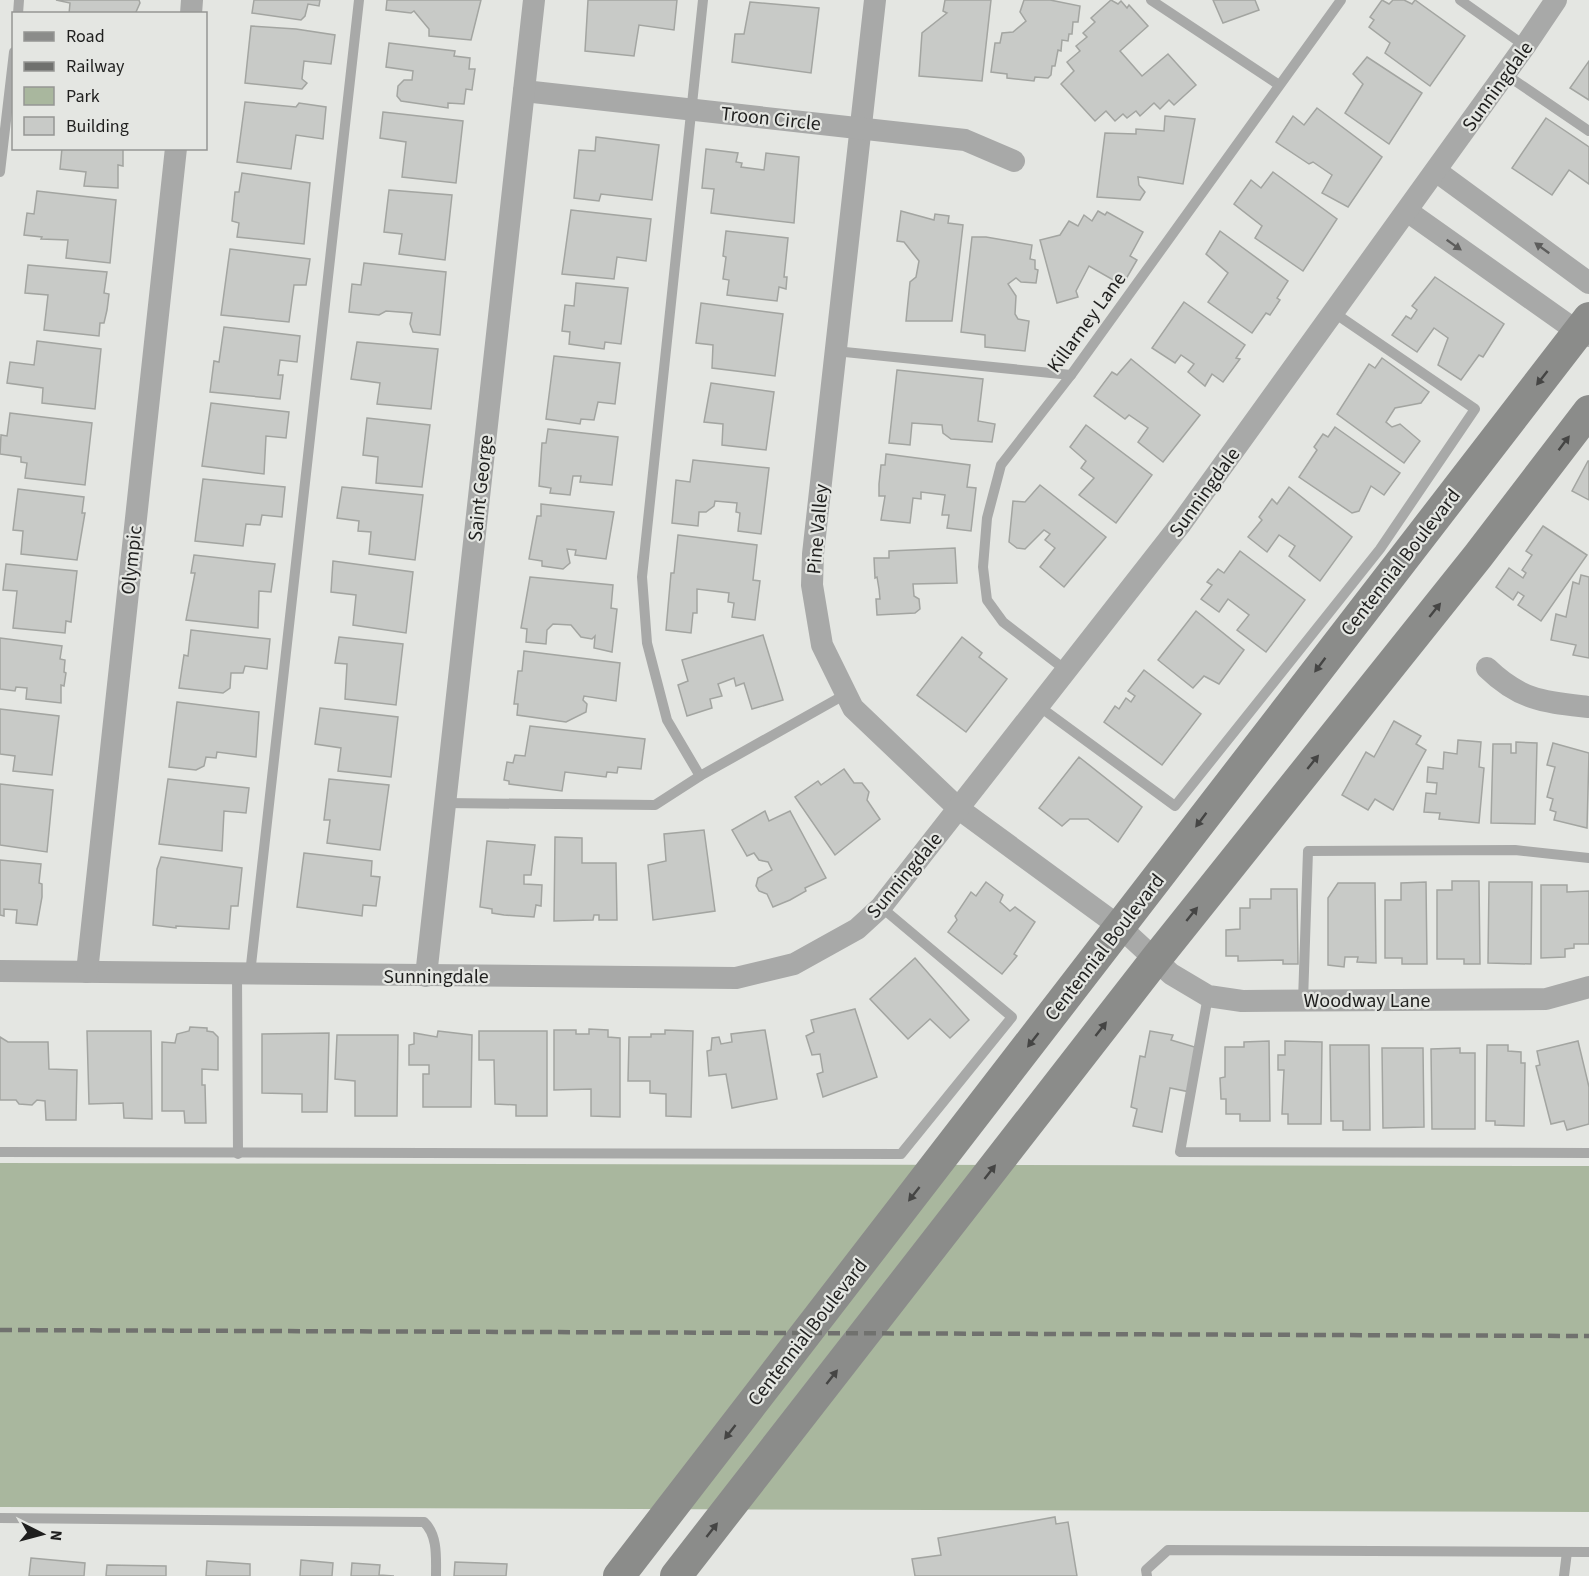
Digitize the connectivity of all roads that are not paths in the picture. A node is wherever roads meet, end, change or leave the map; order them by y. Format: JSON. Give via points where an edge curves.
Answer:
{"nodes":[{"id":1,"x":359,"y":0,"type":"edge"},
{"id":2,"x":534,"y":0,"type":"edge"},
{"id":3,"x":703,"y":0,"type":"edge"},
{"id":4,"x":875,"y":0,"type":"edge"},
{"id":5,"x":1151,"y":0,"type":"edge"},
{"id":6,"x":1341,"y":0,"type":"edge"},
{"id":7,"x":1460,"y":0,"type":"edge"},
{"id":8,"x":1556,"y":0,"type":"edge"},
{"id":9,"x":1526,"y":46,"type":"junction"},
{"id":10,"x":12,"y":69,"type":"edge"},
{"id":11,"x":1505,"y":74,"type":"junction"},
{"id":12,"x":1279,"y":85,"type":"junction"},
{"id":13,"x":525,"y":91,"type":"junction"},
{"id":14,"x":691,"y":110,"type":"junction"},
{"id":15,"x":860,"y":128,"type":"junction"},
{"id":16,"x":1589,"y":131,"type":"edge"},
{"id":17,"x":176,"y":150,"type":"edge"},
{"id":18,"x":1014,"y":161,"type":"dead end"},
{"id":19,"x":1436,"y":171,"type":"junction"},
{"id":20,"x":0,"y":172,"type":"edge"},
{"id":21,"x":1407,"y":211,"type":"junction"},
{"id":22,"x":1589,"y":283,"type":"edge"},
{"id":23,"x":1334,"y":312,"type":"junction"},
{"id":24,"x":1585,"y":329,"type":"edge"},
{"id":25,"x":835,"y":351,"type":"junction"},
{"id":26,"x":1071,"y":375,"type":"junction"},
{"id":27,"x":1589,"y":411,"type":"edge"},
{"id":28,"x":1488,"y":668,"type":"dead end"},
{"id":29,"x":1067,"y":671,"type":"junction"},
{"id":30,"x":846,"y":694,"type":"junction"},
{"id":31,"x":1040,"y":707,"type":"junction"},
{"id":32,"x":1589,"y":707,"type":"edge"},
{"id":33,"x":700,"y":776,"type":"junction"},
{"id":34,"x":444,"y":803,"type":"junction"},
{"id":35,"x":959,"y":809,"type":"junction"},
{"id":36,"x":1589,"y":858,"type":"edge"},
{"id":37,"x":881,"y":907,"type":"junction"},
{"id":38,"x":1120,"y":927,"type":"junction"},
{"id":39,"x":1155,"y":960,"type":"junction"},
{"id":40,"x":0,"y":971,"type":"edge"},
{"id":41,"x":87,"y":972,"type":"junction"},
{"id":42,"x":244,"y":974,"type":"junction"},
{"id":43,"x":426,"y":976,"type":"junction"},
{"id":44,"x":1589,"y":987,"type":"edge"},
{"id":45,"x":1208,"y":996,"type":"junction"},
{"id":46,"x":1303,"y":1001,"type":"junction"},
{"id":47,"x":0,"y":1152,"type":"edge"},
{"id":48,"x":1589,"y":1153,"type":"edge"},
{"id":49,"x":238,"y":1154,"type":"junction"},
{"id":50,"x":0,"y":1518,"type":"edge"},
{"id":51,"x":1567,"y":1552,"type":"junction"},
{"id":52,"x":1589,"y":1552,"type":"edge"},
{"id":53,"x":436,"y":1576,"type":"edge"},
{"id":54,"x":619,"y":1576,"type":"edge"},
{"id":55,"x":676,"y":1576,"type":"edge"},
{"id":56,"x":1147,"y":1576,"type":"edge"},
{"id":57,"x":1564,"y":1576,"type":"edge"}],
"edges":[{"from":1,"to":42,"type":"lane"},
{"from":2,"to":13,"type":"street","name":"Saint George"},
{"from":3,"to":14,"type":"lane"},
{"from":4,"to":15,"type":"street","name":"Pine Valley"},
{"from":5,"to":12,"type":"lane"},
{"from":6,"to":12,"type":"lane","name":"Killarney Lane"},
{"from":7,"to":9,"type":"lane"},
{"from":8,"to":9,"type":"street","name":"Sunningdale"},
{"from":9,"to":11,"type":"street","name":"Sunningdale"},
{"from":10,"to":20,"type":"lane"},
{"from":11,"to":16,"type":"lane"},
{"from":11,"to":19,"type":"street","name":"Sunningdale"},
{"from":12,"to":26,"type":"lane","name":"Killarney Lane"},
{"from":13,"to":14,"type":"street","name":"Troon Circle"},
{"from":13,"to":34,"type":"street","name":"Saint George"},
{"from":14,"to":15,"type":"street","name":"Troon Circle"},
{"from":14,"to":33,"type":"lane","via":[[642,577],[647,643],[667,720]]},
{"from":15,"to":18,"type":"street","name":"Troon Circle","via":[[965,140]]},
{"from":15,"to":25,"type":"street","name":"Pine Valley"},
{"from":17,"to":41,"type":"street","name":"Olympic"},
{"from":19,"to":21,"type":"street","name":"Sunningdale"},
{"from":22,"to":19,"type":"street","one_way":true},
{"from":21,"to":23,"type":"street","name":"Sunningdale"},
{"from":21,"to":24,"type":"street","one_way":true},
{"from":23,"to":29,"type":"street","name":"Sunningdale","via":[[1180,525]]},
{"from":23,"to":31,"type":"lane","via":[[1475,409],[1380,549],[1174,806]]},
{"from":24,"to":38,"type":"main road","name":"Centennial Boulevard","one_way":true},
{"from":25,"to":26,"type":"lane"},
{"from":25,"to":30,"type":"street","name":"Pine Valley","via":[[812,585],[822,645]]},
{"from":26,"to":29,"type":"lane","name":"Killarney Lane","via":[[1001,465],[987,518],[983,567],[987,600],[1003,622]]},
{"from":39,"to":27,"type":"main road","one_way":true},
{"from":28,"to":32,"type":"street","via":[[1507,687],[1541,701]]},
{"from":29,"to":31,"type":"street","name":"Sunningdale"},
{"from":30,"to":33,"type":"lane"},
{"from":30,"to":35,"type":"street","name":"Pine Valley","via":[[861,717]]},
{"from":31,"to":35,"type":"street","name":"Sunningdale"},
{"from":33,"to":34,"type":"lane","via":[[655,805]]},
{"from":34,"to":43,"type":"street","name":"Saint George"},
{"from":35,"to":37,"type":"street","name":"Sunningdale"},
{"from":35,"to":38,"type":"street","name":"Pine Valley"},
{"from":36,"to":46,"type":"lane","via":[[1515,850],[1308,851]]},
{"from":37,"to":43,"type":"street","name":"Sunningdale","via":[[857,928],[794,964],[736,978]]},
{"from":37,"to":49,"type":"lane","via":[[1012,1017],[902,1154]]},
{"from":38,"to":39,"type":"street","name":"Pine Valley"},
{"from":38,"to":54,"type":"main road","name":"Centennial Boulevard","one_way":true},
{"from":39,"to":45,"type":"street","name":"Woodway Lane"},
{"from":55,"to":39,"type":"main road","one_way":true},
{"from":40,"to":41,"type":"street","name":"Sunningdale"},
{"from":41,"to":42,"type":"street","name":"Sunningdale"},
{"from":42,"to":43,"type":"street","name":"Sunningdale"},
{"from":42,"to":49,"type":"lane"},
{"from":44,"to":46,"type":"street","name":"Woodway Lane","via":[[1545,999]]},
{"from":45,"to":46,"type":"street","name":"Woodway Lane","via":[[1242,1001]]},
{"from":45,"to":48,"type":"lane","via":[[1180,1152]]},
{"from":47,"to":49,"type":"lane"},
{"from":50,"to":53,"type":"lane","via":[[424,1522],[431,1528]]},
{"from":51,"to":52,"type":"lane"},
{"from":51,"to":56,"type":"lane","via":[[1168,1550],[1146,1570]]},
{"from":51,"to":57,"type":"lane"}]}
